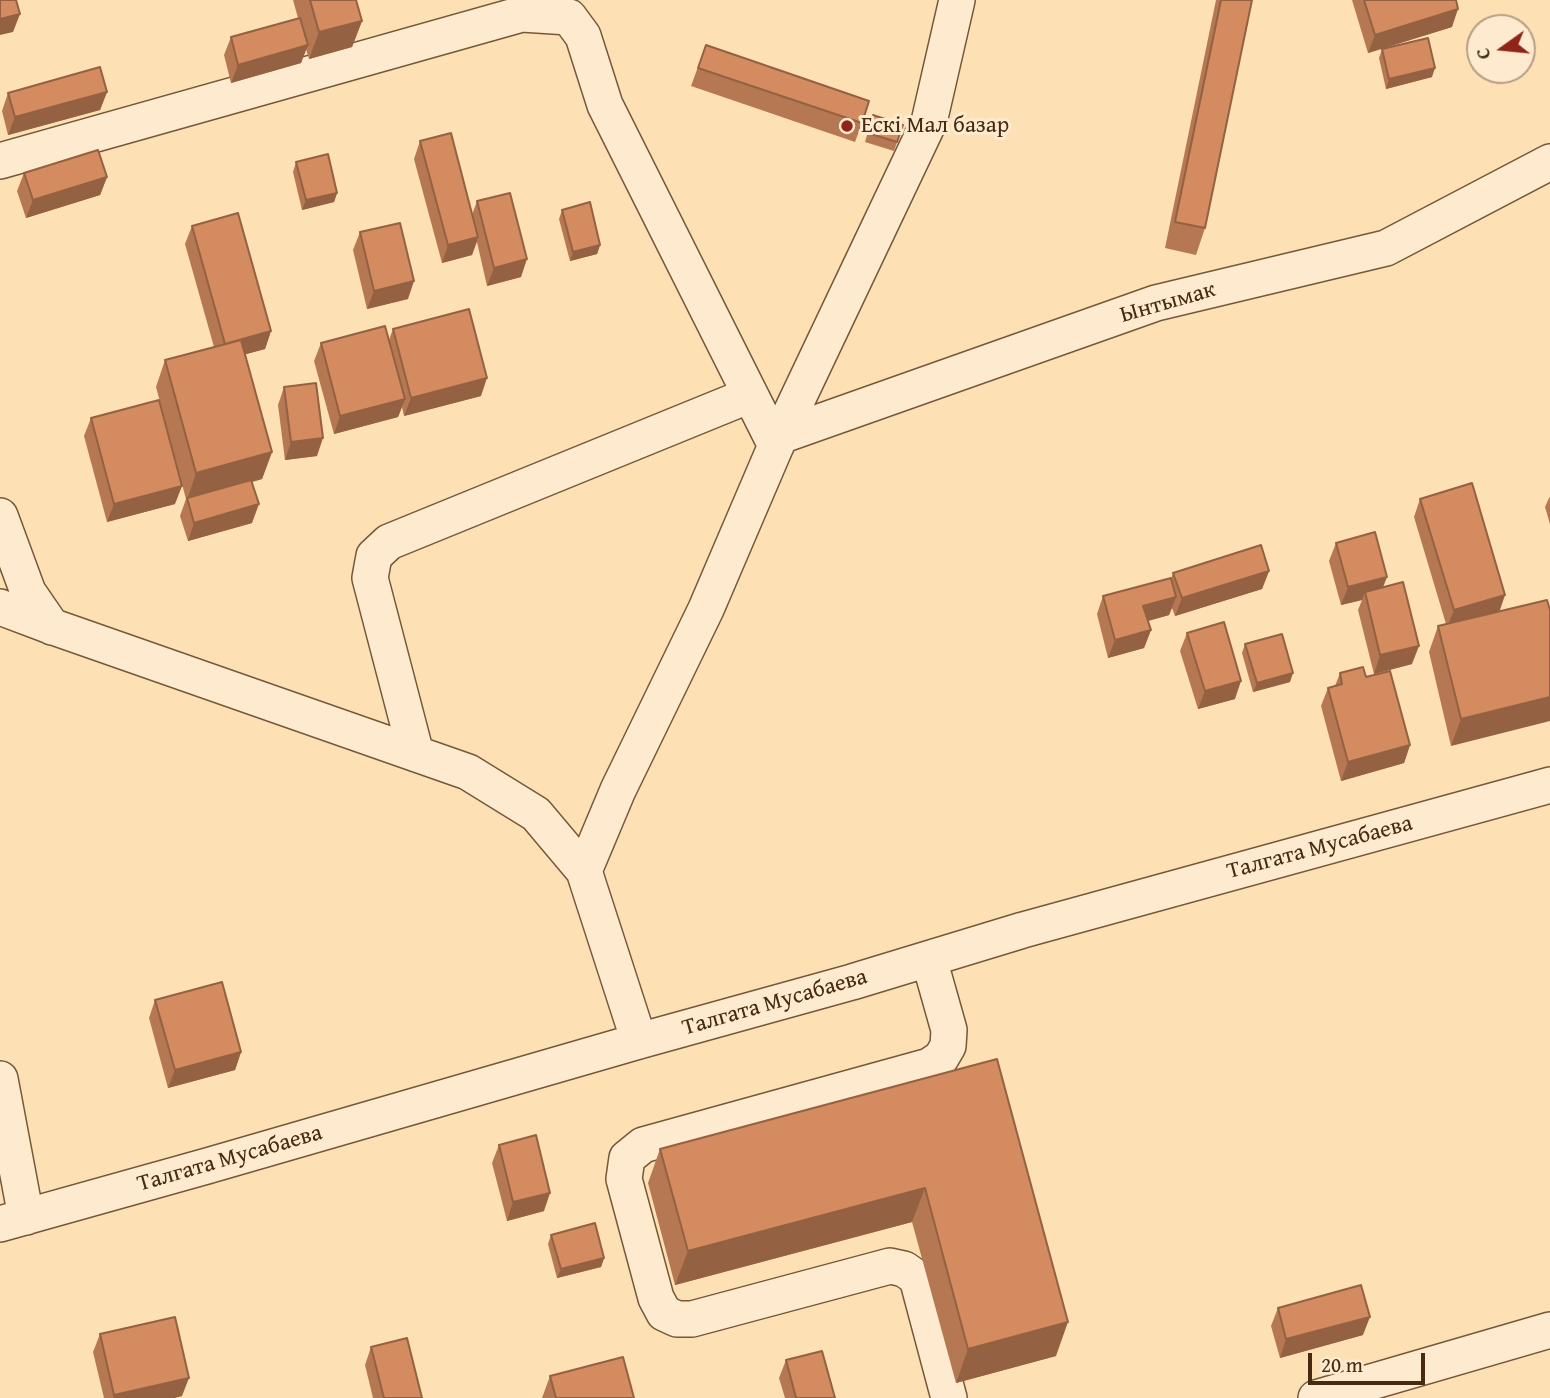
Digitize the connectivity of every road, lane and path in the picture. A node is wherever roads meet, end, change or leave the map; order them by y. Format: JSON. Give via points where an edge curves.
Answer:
{"nodes":[{"id":1,"x":957,"y":0,"type":"edge"},
{"id":2,"x":0,"y":161,"type":"edge"},
{"id":3,"x":1550,"y":162,"type":"edge"},
{"id":4,"x":750,"y":395,"type":"junction"},
{"id":5,"x":778,"y":441,"type":"junction"},
{"id":6,"x":0,"y":516,"type":"edge"},
{"id":7,"x":0,"y":607,"type":"edge"},
{"id":8,"x":48,"y":626,"type":"junction"},
{"id":9,"x":0,"y":636,"type":"edge"},
{"id":10,"x":416,"y":754,"type":"junction"},
{"id":11,"x":1550,"y":785,"type":"edge"},
{"id":12,"x":584,"y":871,"type":"junction"},
{"id":13,"x":929,"y":959,"type":"junction"},
{"id":14,"x":639,"y":1041,"type":"junction"},
{"id":15,"x":0,"y":1079,"type":"edge"},
{"id":16,"x":13,"y":1220,"type":"edge"},
{"id":17,"x":1548,"y":1340,"type":"edge"},
{"id":18,"x":949,"y":1398,"type":"edge"},
{"id":19,"x":1316,"y":1398,"type":"edge"}],
"edges":[{"from":1,"to":5,"type":"street","via":[[929,122]]},
{"from":2,"to":4,"type":"street","via":[[522,14],[569,18],[583,36],[605,105]]},
{"from":3,"to":5,"type":"street","name":"Ынтымак","via":[[1386,248],[1156,303]]},
{"from":4,"to":5,"type":"street"},
{"from":4,"to":10,"type":"street","via":[[389,542],[374,556],[370,578]]},
{"from":5,"to":12,"type":"street"},
{"from":6,"to":8,"type":"street","via":[[28,592]]},
{"from":7,"to":8,"type":"street"},
{"from":8,"to":9,"type":"street"},
{"from":8,"to":10,"type":"street"},
{"from":10,"to":12,"type":"street","via":[[468,772],[536,814]]},
{"from":11,"to":13,"type":"street","name":"Талгата Мусабаева"},
{"from":12,"to":14,"type":"street"},
{"from":13,"to":14,"type":"street","name":"Талгата Мусабаева"},
{"from":13,"to":18,"type":"street","via":[[949,1030],[942,1058],[929,1066],[643,1145],[627,1158],[624,1179],[664,1313],[692,1319],[890,1266],[904,1269],[917,1278]]},
{"from":14,"to":16,"type":"street","name":"Талгата Мусабаева"},
{"from":15,"to":16,"type":"street"},
{"from":17,"to":19,"type":"street"}]}
